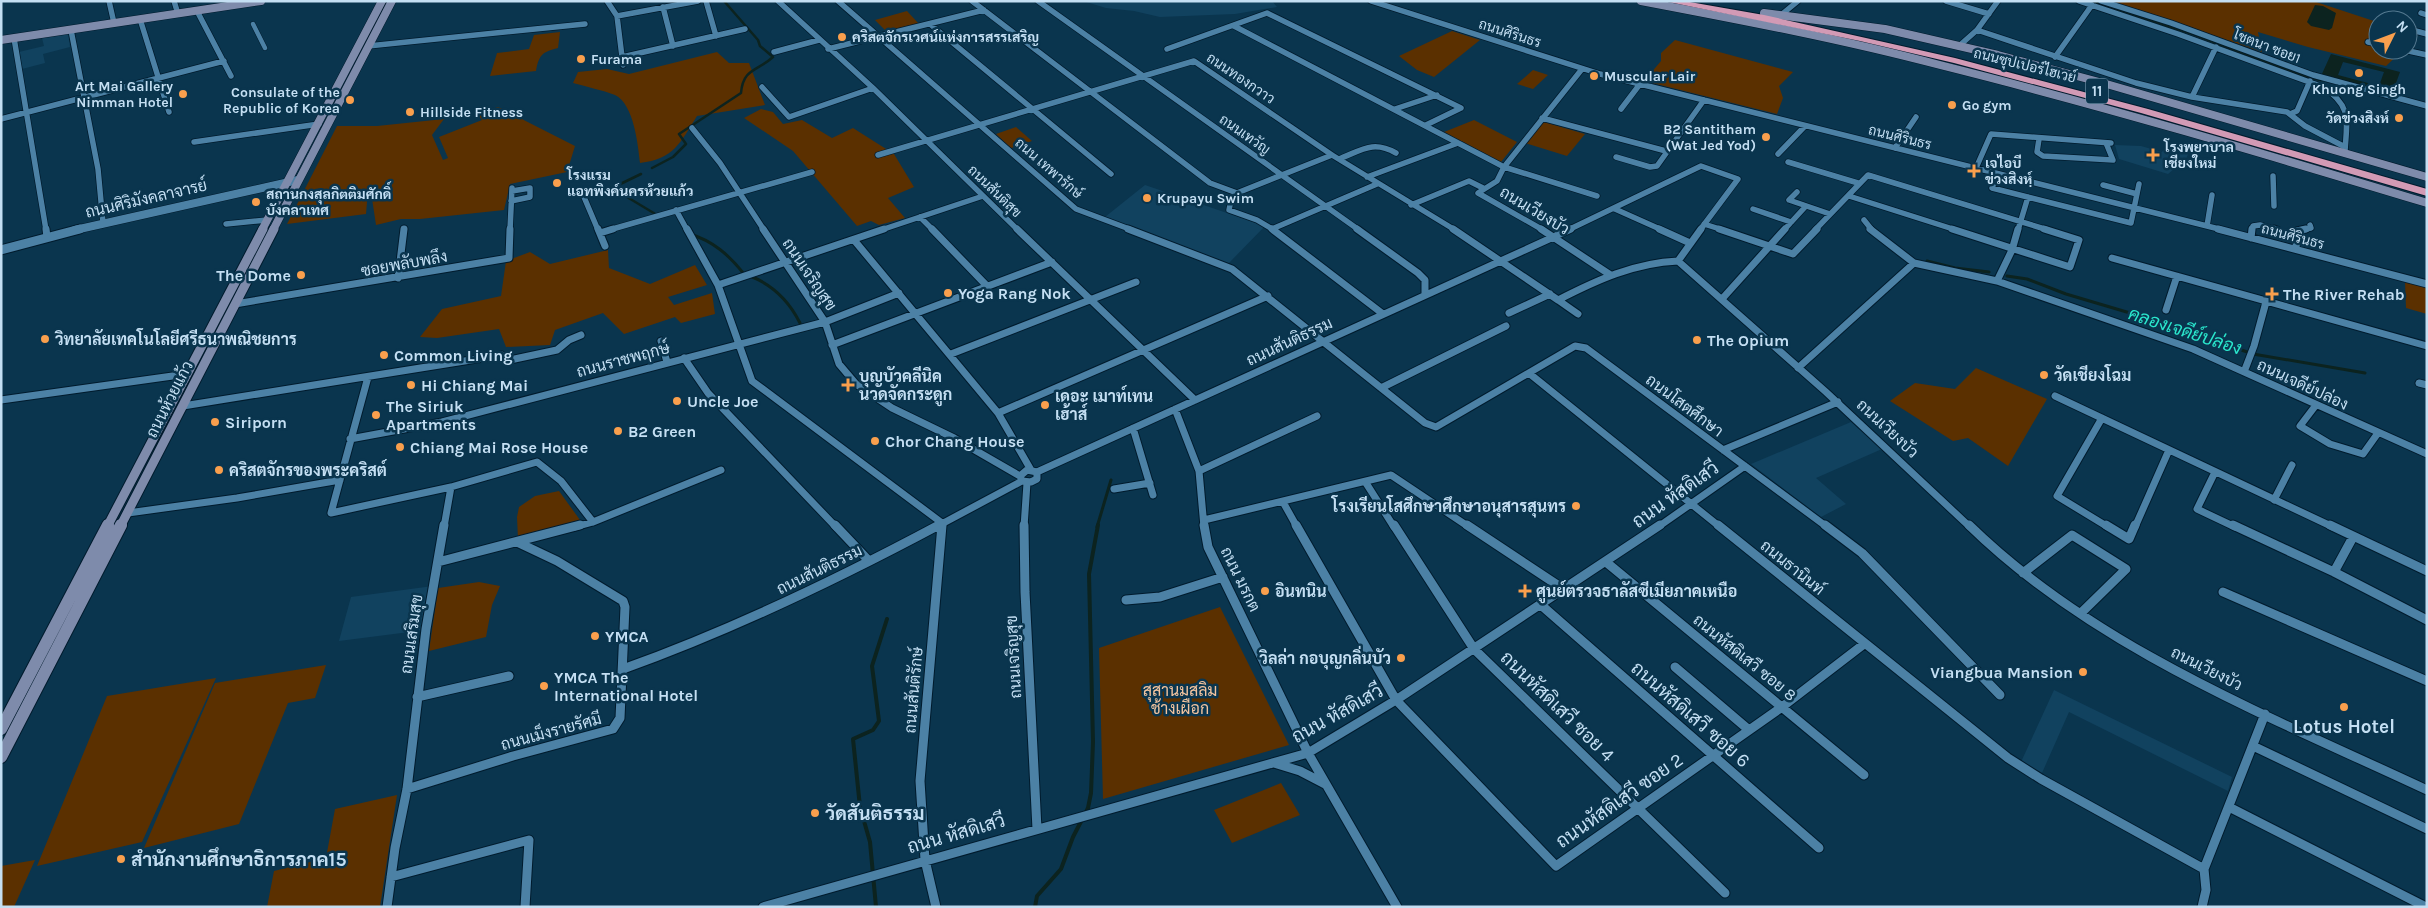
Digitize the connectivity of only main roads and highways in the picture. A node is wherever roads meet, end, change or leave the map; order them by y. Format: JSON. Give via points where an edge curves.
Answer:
{"nodes":[{"id":1,"x":261,"y":1,"type":"edge"},
{"id":2,"x":382,"y":1,"type":"edge"},
{"id":3,"x":392,"y":1,"type":"edge"},
{"id":4,"x":1641,"y":1,"type":"edge"},
{"id":5,"x":1668,"y":1,"type":"edge"},
{"id":6,"x":1703,"y":1,"type":"edge"},
{"id":7,"x":243,"y":3,"type":"edge"},
{"id":8,"x":1764,"y":13,"type":"junction"},
{"id":9,"x":1779,"y":26,"type":"junction"},
{"id":10,"x":1,"y":40,"type":"edge"},
{"id":11,"x":1882,"y":43,"type":"junction"},
{"id":12,"x":2427,"y":177,"type":"edge"},
{"id":13,"x":2427,"y":185,"type":"edge"},
{"id":14,"x":2427,"y":193,"type":"edge"},
{"id":15,"x":2427,"y":204,"type":"edge"},
{"id":16,"x":183,"y":406,"type":"junction"},
{"id":17,"x":170,"y":408,"type":"junction"},
{"id":18,"x":1,"y":730,"type":"edge"},
{"id":19,"x":1,"y":758,"type":"edge"}],
"edges":[{"from":1,"to":7,"type":"main road"},
{"from":2,"to":17,"type":"main road","name":"ถนนห้วยแก้ว"},
{"from":3,"to":16,"type":"main road","name":"ถนนห้วยแก้ว"},
{"from":4,"to":9,"type":"main road"},
{"from":5,"to":11,"type":"highway","name":"ถนนซุปเปอร์ไฮเวย์","number":"11"},
{"from":6,"to":8,"type":"highway","name":"ถนนซุปเปอร์ไฮเวย์","number":"11"},
{"from":7,"to":10,"type":"main road"},
{"from":8,"to":12,"type":"main road","via":[[1885,29],[1959,46],[2345,150]]},
{"from":8,"to":13,"type":"highway","name":"ถนนซุปเปอร์ไฮเวย์","number":"11","via":[[1911,44],[2068,83]]},
{"from":9,"to":11,"type":"highway"},
{"from":9,"to":15,"type":"main road","via":[[1894,52],[2070,99]]},
{"from":11,"to":14,"type":"highway","name":"ถนนซุปเปอร์ไฮเวย์","number":"11","via":[[2105,100]]},
{"from":16,"to":17,"type":"main road"},
{"from":16,"to":19,"type":"main road","name":"ถนนห้วยแก้ว"},
{"from":17,"to":18,"type":"main road","name":"ถนนห้วยแก้ว"}]}
